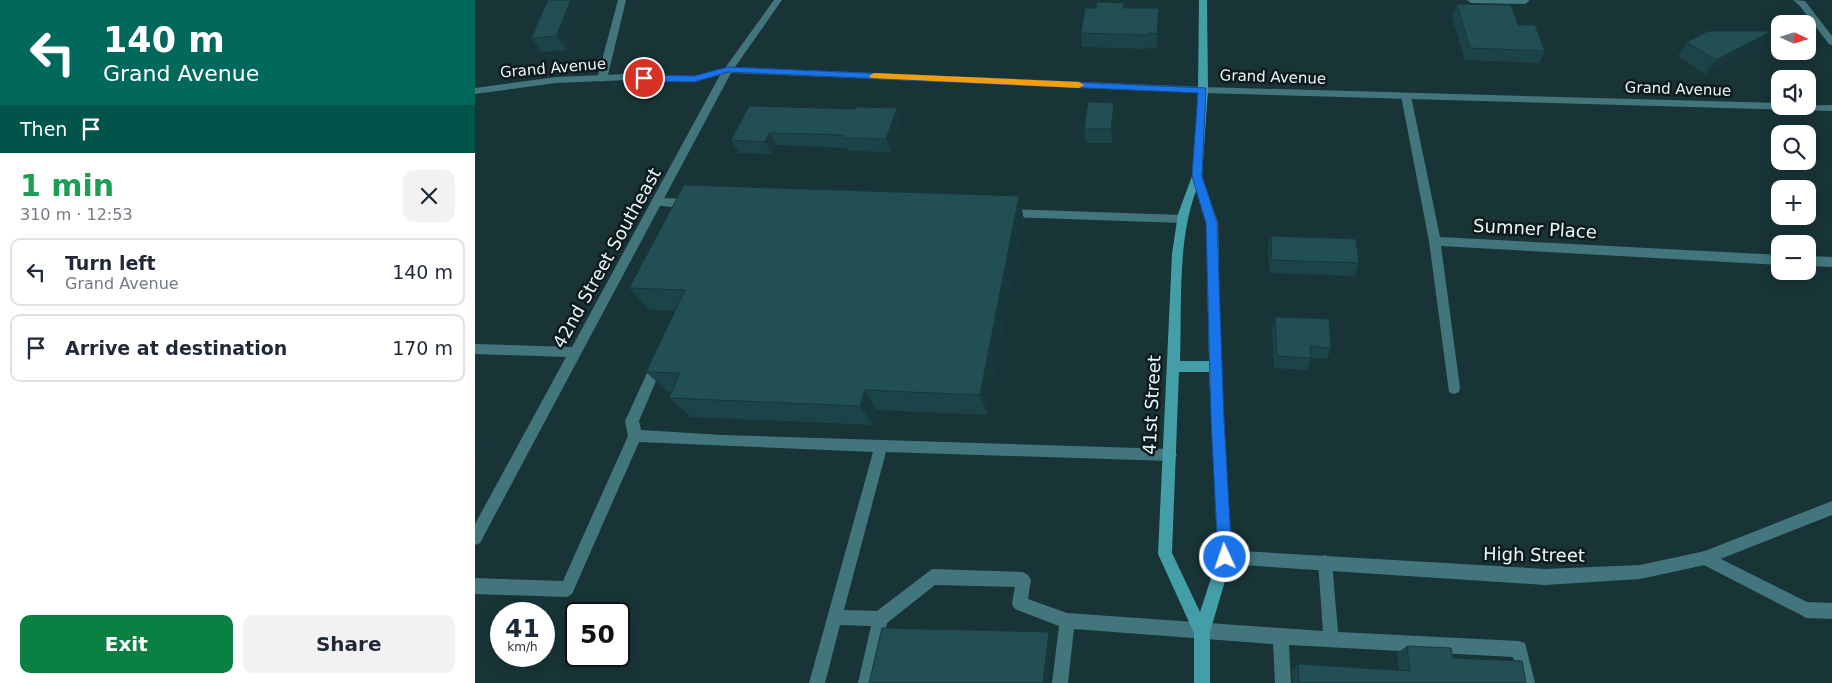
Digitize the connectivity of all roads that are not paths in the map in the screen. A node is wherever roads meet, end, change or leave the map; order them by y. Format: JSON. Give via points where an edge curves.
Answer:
{"nodes":[{"id":1,"x":621,"y":0,"type":"edge"},
{"id":2,"x":778,"y":0,"type":"edge"},
{"id":3,"x":1203,"y":0,"type":"edge"},
{"id":4,"x":1471,"y":0,"type":"edge"},
{"id":5,"x":1797,"y":0,"type":"edge"},
{"id":6,"x":1525,"y":1,"type":"edge"},
{"id":7,"x":1832,"y":42,"type":"edge"},
{"id":8,"x":728,"y":70,"type":"junction"},
{"id":9,"x":602,"y":78,"type":"junction"},
{"id":10,"x":1203,"y":90,"type":"junction"},
{"id":11,"x":475,"y":91,"type":"edge"},
{"id":12,"x":1406,"y":96,"type":"junction"},
{"id":13,"x":1832,"y":108,"type":"edge"},
{"id":14,"x":1197,"y":176,"type":"junction"},
{"id":15,"x":658,"y":202,"type":"junction"},
{"id":16,"x":705,"y":204,"type":"edge"},
{"id":17,"x":999,"y":213,"type":"edge"},
{"id":18,"x":1182,"y":219,"type":"junction"},
{"id":19,"x":1435,"y":241,"type":"junction"},
{"id":20,"x":1771,"y":260,"type":"edge"},
{"id":21,"x":1816,"y":261,"type":"edge"},
{"id":22,"x":1832,"y":262,"type":"edge"},
{"id":23,"x":475,"y":349,"type":"edge"},
{"id":24,"x":664,"y":350,"type":"edge"},
{"id":25,"x":575,"y":352,"type":"junction"},
{"id":26,"x":1175,"y":366,"type":"junction"},
{"id":27,"x":1215,"y":367,"type":"junction"},
{"id":28,"x":1454,"y":388,"type":"dead end"},
{"id":29,"x":635,"y":436,"type":"junction"},
{"id":30,"x":881,"y":446,"type":"junction"},
{"id":31,"x":1170,"y":455,"type":"junction"},
{"id":32,"x":1832,"y":508,"type":"edge"},
{"id":33,"x":475,"y":538,"type":"edge"},
{"id":34,"x":1225,"y":557,"type":"junction"},
{"id":35,"x":1705,"y":558,"type":"junction"},
{"id":36,"x":1325,"y":562,"type":"junction"},
{"id":37,"x":475,"y":586,"type":"edge"},
{"id":38,"x":1832,"y":611,"type":"edge"},
{"id":39,"x":835,"y":617,"type":"junction"},
{"id":40,"x":880,"y":619,"type":"junction"},
{"id":41,"x":1067,"y":621,"type":"junction"},
{"id":42,"x":1202,"y":632,"type":"junction"},
{"id":43,"x":1278,"y":637,"type":"junction"},
{"id":44,"x":1331,"y":639,"type":"junction"},
{"id":45,"x":817,"y":683,"type":"edge"},
{"id":46,"x":866,"y":683,"type":"edge"},
{"id":47,"x":1060,"y":683,"type":"edge"},
{"id":48,"x":1202,"y":683,"type":"edge"},
{"id":49,"x":1283,"y":683,"type":"edge"},
{"id":50,"x":1527,"y":683,"type":"edge"}],
"edges":[{"from":1,"to":9,"type":"street"},
{"from":2,"to":8,"type":"street","name":"42nd Street Southeast"},
{"from":3,"to":10,"type":"main road","name":"41st Street"},
{"from":4,"to":6,"type":"street"},
{"from":5,"to":7,"type":"street","via":[[1803,2]]},
{"from":8,"to":9,"type":"street","name":"Grand Avenue","via":[[694,79]]},
{"from":8,"to":10,"type":"street","name":"Grand Avenue"},
{"from":8,"to":15,"type":"street","name":"42nd Street Southeast"},
{"from":9,"to":11,"type":"street","name":"Grand Avenue","via":[[556,80]]},
{"from":10,"to":12,"type":"street","name":"Grand Avenue"},
{"from":10,"to":14,"type":"main road","name":"41st Street"},
{"from":12,"to":13,"type":"street","name":"Grand Avenue"},
{"from":12,"to":19,"type":"street"},
{"from":14,"to":18,"type":"main road","name":"41st Street","via":[[1187,196]]},
{"from":14,"to":27,"type":"main road","name":"41st Street","via":[[1211,223]]},
{"from":15,"to":16,"type":"street"},
{"from":15,"to":25,"type":"street","name":"42nd Street Southeast"},
{"from":17,"to":18,"type":"street"},
{"from":18,"to":26,"type":"main road","name":"41st Street"},
{"from":19,"to":20,"type":"street","name":"Sumner Place"},
{"from":19,"to":28,"type":"street"},
{"from":21,"to":22,"type":"street"},
{"from":23,"to":25,"type":"street"},
{"from":24,"to":29,"type":"street","via":[[632,421]]},
{"from":25,"to":33,"type":"street","name":"42nd Street Southeast"},
{"from":26,"to":27,"type":"main road"},
{"from":26,"to":31,"type":"main road","name":"41st Street"},
{"from":27,"to":34,"type":"main road","name":"41st Street"},
{"from":29,"to":30,"type":"street"},
{"from":29,"to":37,"type":"street","via":[[567,588]]},
{"from":30,"to":31,"type":"street"},
{"from":30,"to":39,"type":"street"},
{"from":31,"to":42,"type":"main road","name":"41st Street","via":[[1165,554]]},
{"from":32,"to":35,"type":"street","name":"High Street"},
{"from":34,"to":36,"type":"street","name":"High Street"},
{"from":34,"to":42,"type":"main road","name":"41st Street"},
{"from":35,"to":36,"type":"street","name":"High Street","via":[[1640,572],[1545,577]]},
{"from":35,"to":38,"type":"street","via":[[1807,610]]},
{"from":36,"to":44,"type":"street"},
{"from":39,"to":40,"type":"street"},
{"from":39,"to":45,"type":"street"},
{"from":40,"to":41,"type":"street","via":[[932,578],[1023,580],[1020,604]]},
{"from":40,"to":46,"type":"street"},
{"from":41,"to":42,"type":"street"},
{"from":41,"to":47,"type":"street"},
{"from":42,"to":43,"type":"street"},
{"from":42,"to":48,"type":"main road","name":"41st Street"},
{"from":43,"to":44,"type":"street"},
{"from":43,"to":49,"type":"street","via":[[1281,638]]},
{"from":44,"to":50,"type":"street","via":[[1519,649]]}]}
